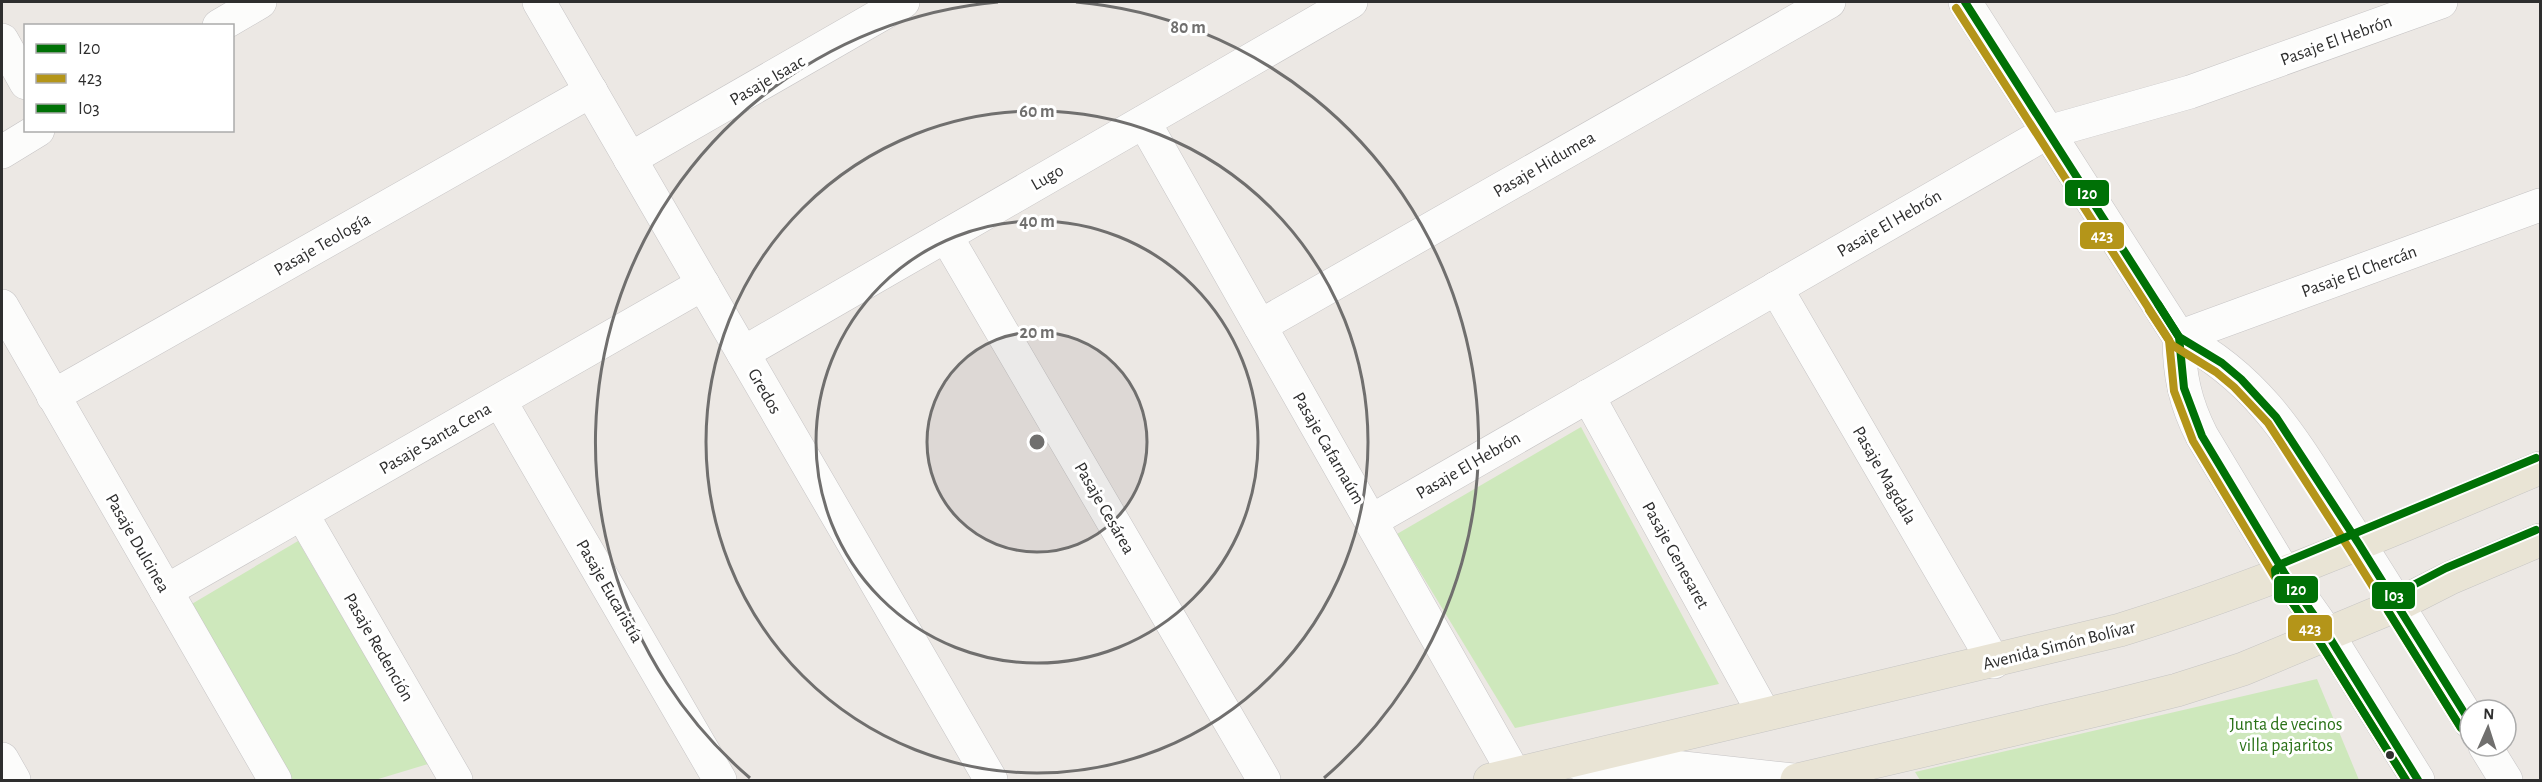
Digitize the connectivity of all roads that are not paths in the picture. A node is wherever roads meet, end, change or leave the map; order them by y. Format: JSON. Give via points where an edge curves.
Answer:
{"nodes":[{"id":1,"x":256,"y":2,"type":"edge"},
{"id":2,"x":539,"y":2,"type":"edge"},
{"id":3,"x":903,"y":2,"type":"edge"},
{"id":4,"x":1829,"y":2,"type":"edge"},
{"id":5,"x":1965,"y":2,"type":"edge"},
{"id":6,"x":2441,"y":2,"type":"edge"},
{"id":7,"x":1337,"y":5,"type":"edge"},
{"id":8,"x":222,"y":24,"type":"edge"},
{"id":9,"x":2,"y":40,"type":"edge"},
{"id":10,"x":24,"y":79,"type":"edge"},
{"id":11,"x":591,"y":92,"type":"junction"},
{"id":12,"x":1144,"y":122,"type":"junction"},
{"id":13,"x":35,"y":132,"type":"edge"},
{"id":14,"x":2048,"y":132,"type":"junction"},
{"id":15,"x":2,"y":152,"type":"edge"},
{"id":16,"x":630,"y":159,"type":"junction"},
{"id":17,"x":2541,"y":205,"type":"edge"},
{"id":18,"x":946,"y":236,"type":"junction"},
{"id":19,"x":703,"y":284,"type":"junction"},
{"id":20,"x":1776,"y":288,"type":"junction"},
{"id":21,"x":2,"y":306,"type":"edge"},
{"id":22,"x":1260,"y":326,"type":"junction"},
{"id":23,"x":2179,"y":337,"type":"junction"},
{"id":24,"x":743,"y":353,"type":"junction"},
{"id":25,"x":53,"y":396,"type":"junction"},
{"id":26,"x":1588,"y":396,"type":"junction"},
{"id":27,"x":500,"y":401,"type":"junction"},
{"id":28,"x":2541,"y":468,"type":"edge"},
{"id":29,"x":302,"y":514,"type":"junction"},
{"id":30,"x":1371,"y":521,"type":"junction"},
{"id":31,"x":2541,"y":540,"type":"edge"},
{"id":32,"x":2360,"y":544,"type":"junction"},
{"id":33,"x":2285,"y":574,"type":"junction"},
{"id":34,"x":166,"y":591,"type":"junction"},
{"id":35,"x":2397,"y":605,"type":"junction"},
{"id":36,"x":2328,"y":635,"type":"junction"},
{"id":37,"x":1995,"y":662,"type":"junction"},
{"id":38,"x":2458,"y":703,"type":"edge"},
{"id":39,"x":1764,"y":714,"type":"junction"},
{"id":40,"x":2492,"y":758,"type":"edge"},
{"id":41,"x":2,"y":759,"type":"edge"},
{"id":42,"x":1560,"y":764,"type":"junction"},
{"id":43,"x":1502,"y":778,"type":"edge"},
{"id":44,"x":450,"y":779,"type":"edge"},
{"id":45,"x":14,"y":780,"type":"edge"},
{"id":46,"x":275,"y":780,"type":"edge"},
{"id":47,"x":720,"y":780,"type":"edge"},
{"id":48,"x":991,"y":780,"type":"edge"},
{"id":49,"x":1264,"y":780,"type":"edge"},
{"id":50,"x":1795,"y":780,"type":"edge"},
{"id":51,"x":2418,"y":780,"type":"edge"},
{"id":52,"x":2506,"y":780,"type":"edge"}],
"edges":[{"from":1,"to":8,"type":"street"},
{"from":2,"to":11,"type":"street","name":"Gredos"},
{"from":3,"to":16,"type":"street","name":"Pasaje Isaac"},
{"from":4,"to":22,"type":"street","name":"Pasaje Hidumea"},
{"from":5,"to":14,"type":"street"},
{"from":6,"to":14,"type":"street","name":"Pasaje El Hebrón","via":[[2190,92]]},
{"from":7,"to":12,"type":"street","name":"Lugo"},
{"from":9,"to":10,"type":"street"},
{"from":11,"to":16,"type":"street","name":"Gredos"},
{"from":11,"to":25,"type":"street","name":"Pasaje Teología"},
{"from":12,"to":18,"type":"street","name":"Lugo"},
{"from":12,"to":22,"type":"street","name":"Pasaje Cafarnaúm"},
{"from":13,"to":15,"type":"street"},
{"from":14,"to":20,"type":"street","name":"Pasaje El Hebrón"},
{"from":14,"to":23,"type":"street"},
{"from":16,"to":19,"type":"street","name":"Gredos"},
{"from":17,"to":23,"type":"street","name":"Pasaje El Chercán"},
{"from":18,"to":24,"type":"street","name":"Lugo"},
{"from":18,"to":49,"type":"street","name":"Pasaje Cesárea"},
{"from":19,"to":24,"type":"street","name":"Gredos"},
{"from":19,"to":27,"type":"street","name":"Pasaje Santa Cena"},
{"from":20,"to":26,"type":"street","name":"Pasaje El Hebrón"},
{"from":20,"to":37,"type":"street","name":"Pasaje Magdala"},
{"from":21,"to":25,"type":"street","name":"Pasaje Dulcinea"},
{"from":22,"to":30,"type":"street","name":"Pasaje Cafarnaúm"},
{"from":23,"to":32,"type":"street","via":[[2222,363],[2270,410]]},
{"from":23,"to":33,"type":"street","via":[[2179,364],[2190,414]]},
{"from":24,"to":48,"type":"street","name":"Gredos"},
{"from":25,"to":34,"type":"street","name":"Pasaje Dulcinea"},
{"from":26,"to":30,"type":"street","name":"Pasaje El Hebrón"},
{"from":26,"to":39,"type":"street","name":"Pasaje Genesaret"},
{"from":27,"to":29,"type":"street","name":"Pasaje Santa Cena"},
{"from":27,"to":47,"type":"street","name":"Pasaje Eucaristía"},
{"from":28,"to":32,"type":"main road","name":"Avenida Simón Bolívar"},
{"from":29,"to":34,"type":"street","name":"Pasaje Santa Cena"},
{"from":29,"to":44,"type":"street","name":"Pasaje Redención"},
{"from":30,"to":43,"type":"street","name":"Pasaje Cafarnaúm"},
{"from":31,"to":35,"type":"main road"},
{"from":32,"to":33,"type":"main road","name":"Avenida Simón Bolívar"},
{"from":32,"to":35,"type":"street"},
{"from":33,"to":36,"type":"street"},
{"from":33,"to":37,"type":"main road","name":"Avenida Simón Bolívar","via":[[2120,630]]},
{"from":34,"to":46,"type":"street","name":"Pasaje Dulcinea"},
{"from":35,"to":36,"type":"main road"},
{"from":35,"to":38,"type":"street"},
{"from":36,"to":50,"type":"main road","via":[[2252,666],[2177,690]]},
{"from":36,"to":51,"type":"street"},
{"from":37,"to":39,"type":"main road","name":"Avenida Simón Bolívar"},
{"from":39,"to":42,"type":"main road","name":"Avenida Simón Bolívar"},
{"from":40,"to":52,"type":"street"},
{"from":41,"to":45,"type":"street"},
{"from":42,"to":43,"type":"main road","name":"Avenida Simón Bolívar"},
{"from":42,"to":50,"type":"street","via":[[1665,766]]}]}
